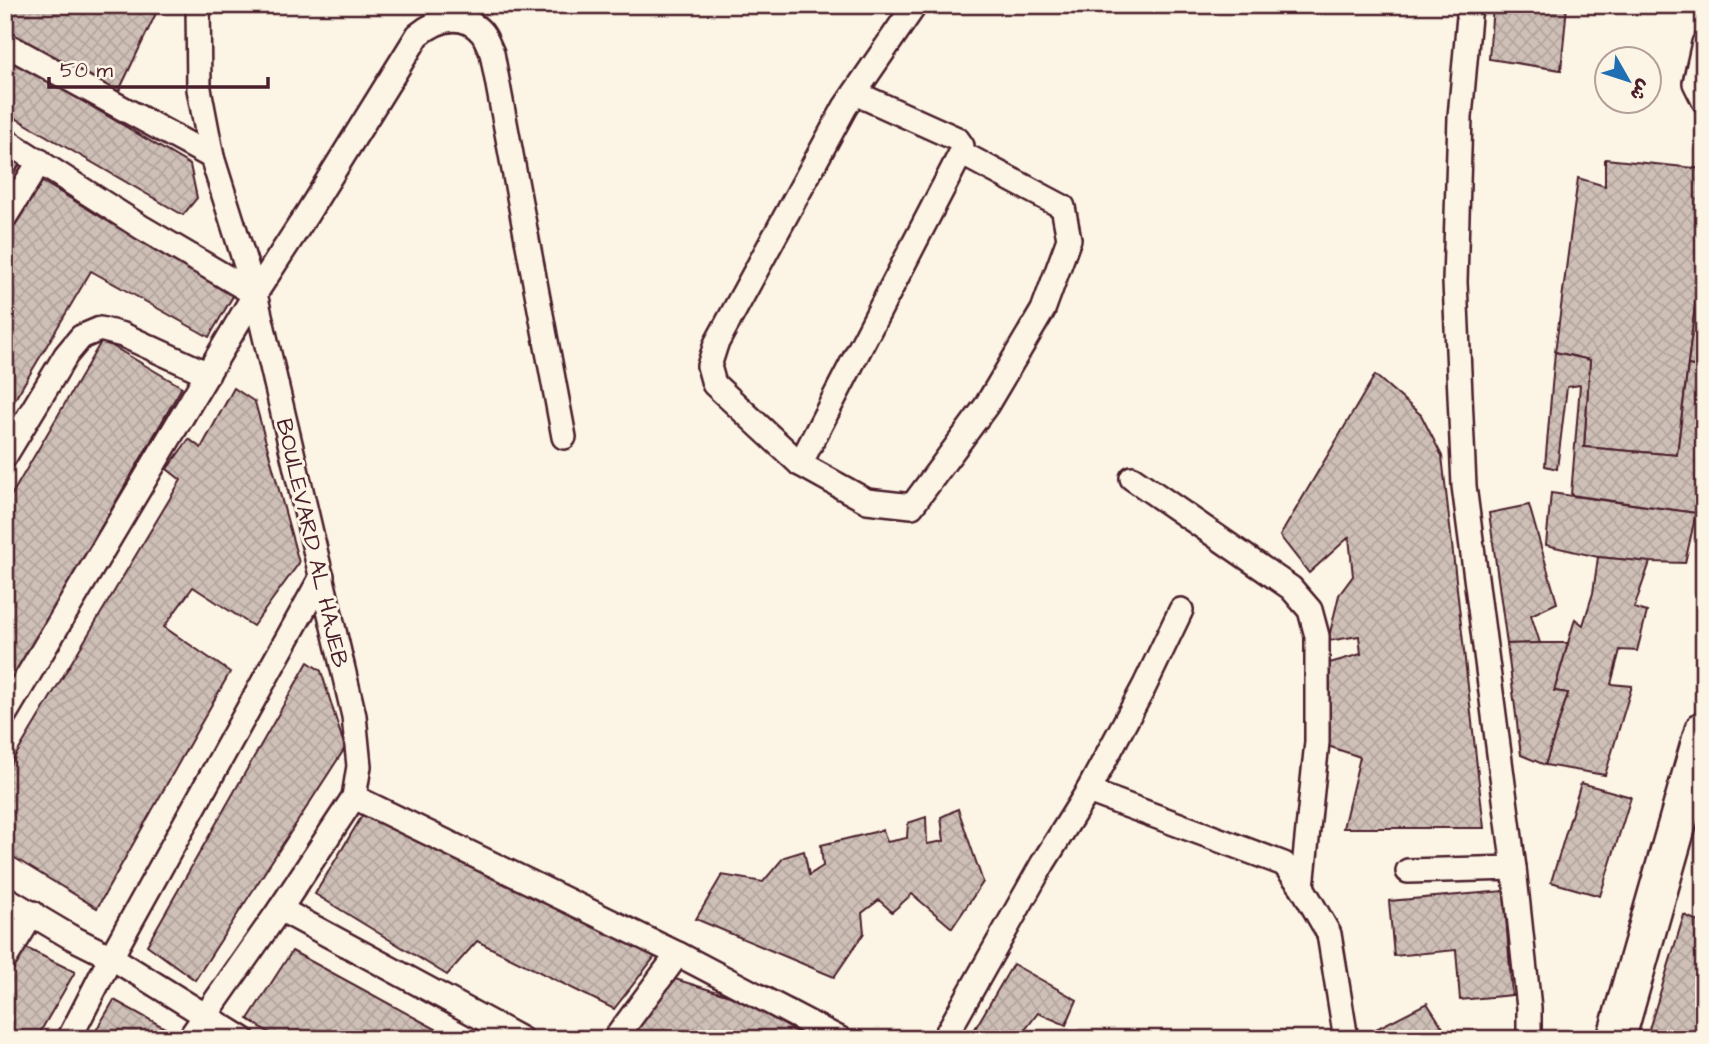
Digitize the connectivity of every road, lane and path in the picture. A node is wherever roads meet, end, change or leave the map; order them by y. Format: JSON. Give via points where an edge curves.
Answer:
{"nodes":[{"id":1,"x":915,"y":5,"type":"edge"},
{"id":2,"x":1471,"y":5,"type":"edge"},
{"id":3,"x":194,"y":7,"type":"edge"},
{"id":4,"x":474,"y":14,"type":"edge"},
{"id":5,"x":1704,"y":43,"type":"edge"},
{"id":6,"x":5,"y":44,"type":"edge"},
{"id":7,"x":855,"y":93,"type":"junction"},
{"id":8,"x":1704,"y":101,"type":"edge"},
{"id":9,"x":5,"y":140,"type":"edge"},
{"id":10,"x":961,"y":153,"type":"junction"},
{"id":11,"x":212,"y":156,"type":"junction"},
{"id":12,"x":40,"y":161,"type":"junction"},
{"id":13,"x":5,"y":217,"type":"edge"},
{"id":14,"x":254,"y":294,"type":"junction"},
{"id":15,"x":208,"y":374,"type":"junction"},
{"id":16,"x":564,"y":437,"type":"dead end"},
{"id":17,"x":5,"y":456,"type":"edge"},
{"id":18,"x":800,"y":464,"type":"junction"},
{"id":19,"x":1132,"y":478,"type":"dead end"},
{"id":20,"x":322,"y":576,"type":"junction"},
{"id":21,"x":1181,"y":610,"type":"dead end"},
{"id":22,"x":5,"y":714,"type":"edge"},
{"id":23,"x":1704,"y":730,"type":"edge"},
{"id":24,"x":1088,"y":791,"type":"junction"},
{"id":25,"x":354,"y":797,"type":"junction"},
{"id":26,"x":1514,"y":868,"type":"junction"},
{"id":27,"x":1408,"y":870,"type":"dead end"},
{"id":28,"x":1302,"y":887,"type":"junction"},
{"id":29,"x":5,"y":898,"type":"edge"},
{"id":30,"x":280,"y":909,"type":"junction"},
{"id":31,"x":33,"y":913,"type":"junction"},
{"id":32,"x":678,"y":954,"type":"junction"},
{"id":33,"x":111,"y":957,"type":"junction"},
{"id":34,"x":5,"y":959,"type":"edge"},
{"id":35,"x":205,"y":1014,"type":"junction"},
{"id":36,"x":69,"y":1039,"type":"edge"},
{"id":37,"x":189,"y":1039,"type":"edge"},
{"id":38,"x":243,"y":1039,"type":"edge"},
{"id":39,"x":521,"y":1039,"type":"edge"},
{"id":40,"x":615,"y":1039,"type":"edge"},
{"id":41,"x":840,"y":1039,"type":"edge"},
{"id":42,"x":944,"y":1039,"type":"edge"},
{"id":43,"x":1346,"y":1039,"type":"edge"},
{"id":44,"x":1529,"y":1039,"type":"edge"},
{"id":45,"x":1616,"y":1039,"type":"edge"}],
"edges":[{"from":1,"to":7,"type":"street"},
{"from":2,"to":26,"type":"street","via":[[1460,117],[1455,282],[1464,486]]},
{"from":3,"to":11,"type":"street","name":"BOULEVARD AL HAJEB","via":[[199,89]]},
{"from":4,"to":14,"type":"street","via":[[432,24],[418,35]]},
{"from":4,"to":16,"type":"street","via":[[492,53]]},
{"from":5,"to":8,"type":"street","via":[[1695,83]]},
{"from":6,"to":11,"type":"street"},
{"from":7,"to":10,"type":"street","via":[[957,139]]},
{"from":7,"to":18,"type":"street","via":[[716,344],[709,366],[714,384]]},
{"from":9,"to":12,"type":"street"},
{"from":10,"to":18,"type":"street"},
{"from":10,"to":18,"type":"street","via":[[1063,207],[1069,239],[1044,310],[986,406],[912,506],[867,500]]},
{"from":11,"to":14,"type":"street","name":"BOULEVARD AL HAJEB"},
{"from":12,"to":13,"type":"street"},
{"from":12,"to":14,"type":"street"},
{"from":14,"to":15,"type":"street"},
{"from":14,"to":20,"type":"street","name":"BOULEVARD AL HAJEB"},
{"from":15,"to":17,"type":"street","via":[[100,329],[81,337],[66,355]]},
{"from":15,"to":22,"type":"street"},
{"from":19,"to":28,"type":"street","via":[[1291,588],[1310,610],[1317,636],[1317,742]]},
{"from":20,"to":25,"type":"street","name":"BOULEVARD AL HAJEB","via":[[354,716],[359,766]]},
{"from":20,"to":33,"type":"street"},
{"from":21,"to":24,"type":"street"},
{"from":23,"to":45,"type":"main road"},
{"from":24,"to":28,"type":"street","via":[[1284,864]]},
{"from":24,"to":42,"type":"street"},
{"from":25,"to":30,"type":"street","name":"BOULEVARD AL HAJEB"},
{"from":25,"to":32,"type":"street"},
{"from":26,"to":27,"type":"street"},
{"from":26,"to":44,"type":"street"},
{"from":28,"to":43,"type":"street","via":[[1329,934]]},
{"from":29,"to":31,"type":"street"},
{"from":30,"to":35,"type":"street","name":"BOULEVARD AL HAJEB"},
{"from":30,"to":39,"type":"street"},
{"from":31,"to":33,"type":"street"},
{"from":31,"to":34,"type":"street"},
{"from":32,"to":40,"type":"street"},
{"from":32,"to":41,"type":"street"},
{"from":33,"to":35,"type":"street"},
{"from":33,"to":36,"type":"street"},
{"from":35,"to":37,"type":"street","name":"BOULEVARD AL HAJEB"},
{"from":35,"to":38,"type":"street"}]}
